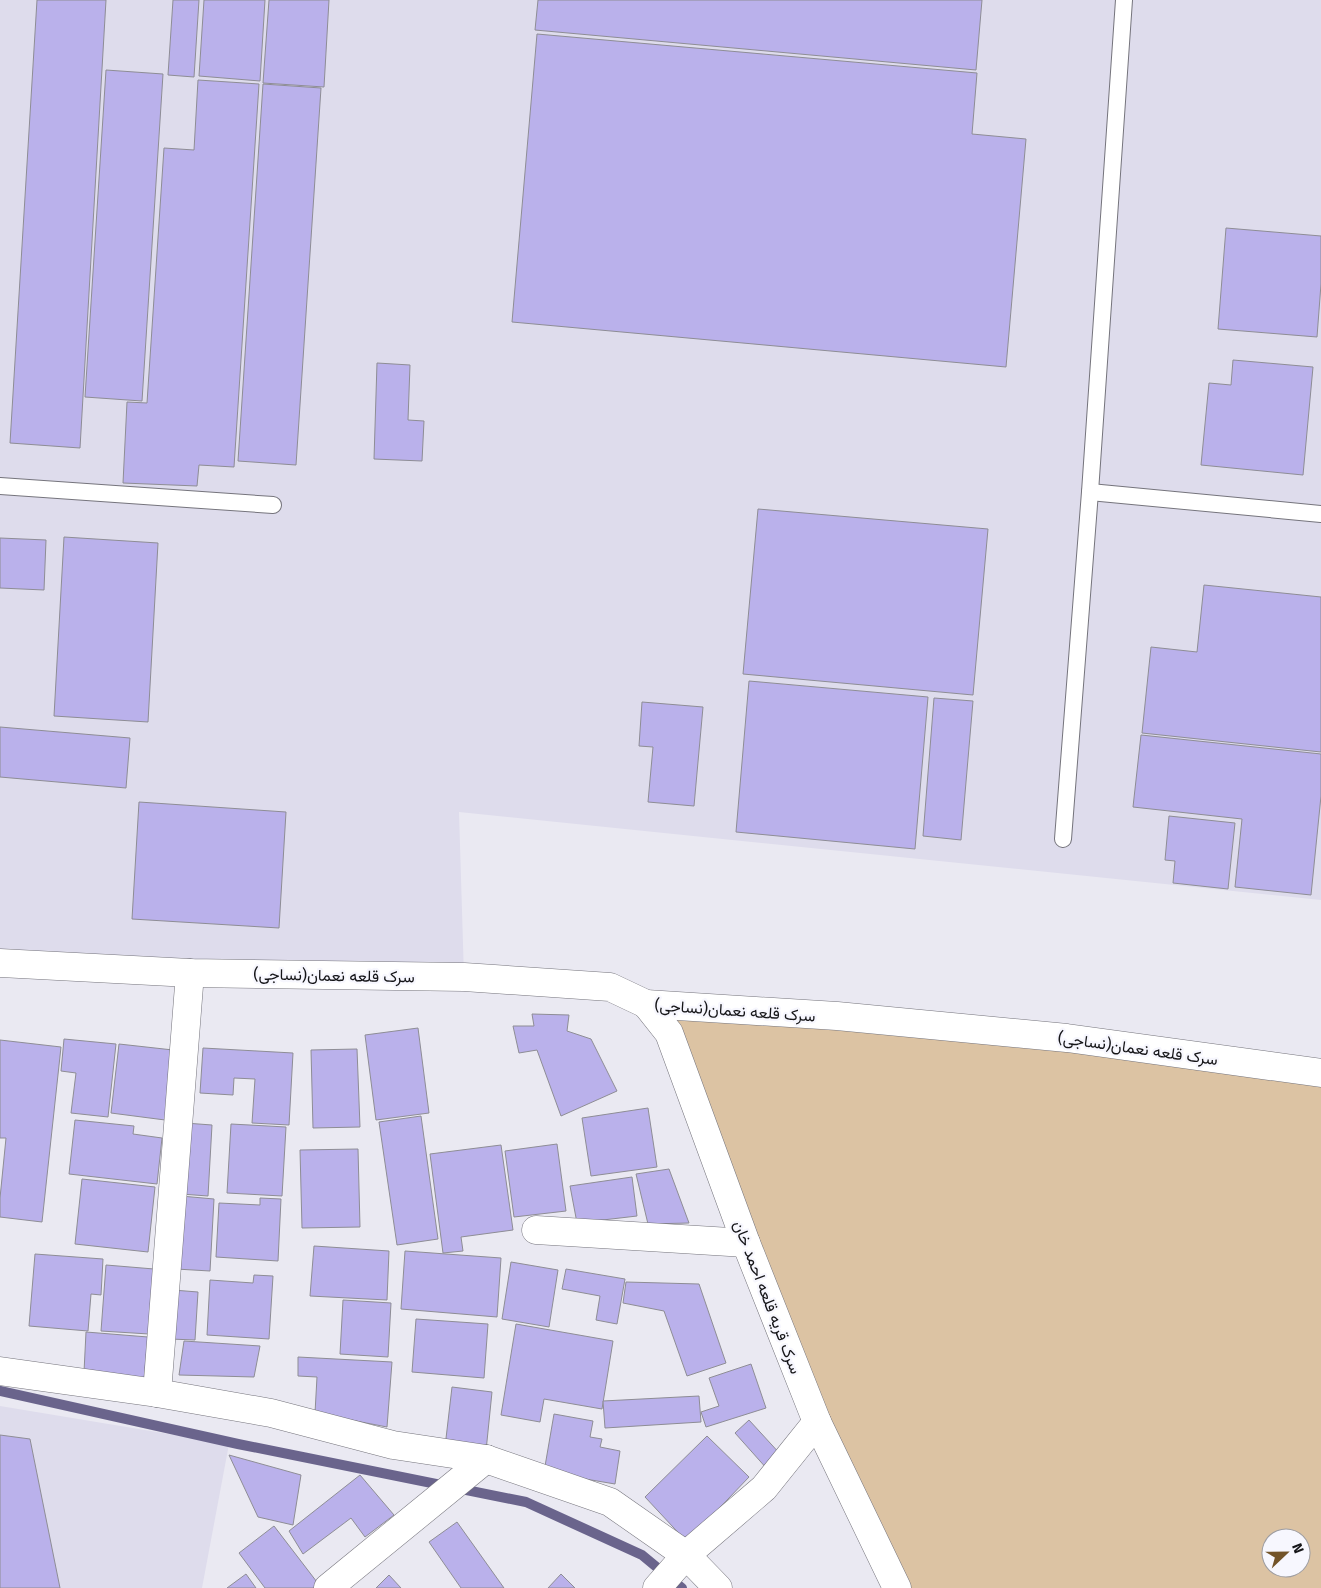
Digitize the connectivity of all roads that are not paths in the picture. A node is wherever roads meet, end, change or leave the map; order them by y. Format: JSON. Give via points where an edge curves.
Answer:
{"nodes":[{"id":1,"x":1124,"y":0,"type":"edge"},
{"id":2,"x":0,"y":486,"type":"edge"},
{"id":3,"x":1090,"y":492,"type":"junction"},
{"id":4,"x":272,"y":505,"type":"dead end"},
{"id":5,"x":1321,"y":514,"type":"edge"},
{"id":6,"x":1063,"y":838,"type":"dead end"},
{"id":7,"x":0,"y":963,"type":"edge"},
{"id":8,"x":190,"y":973,"type":"junction"},
{"id":9,"x":646,"y":1004,"type":"junction"},
{"id":10,"x":1321,"y":1073,"type":"edge"},
{"id":11,"x":536,"y":1230,"type":"dead end"},
{"id":12,"x":746,"y":1243,"type":"junction"},
{"id":13,"x":0,"y":1371,"type":"edge"},
{"id":14,"x":157,"y":1393,"type":"junction"},
{"id":15,"x":816,"y":1422,"type":"junction"},
{"id":16,"x":486,"y":1459,"type":"junction"},
{"id":17,"x":686,"y":1555,"type":"junction"},
{"id":18,"x":328,"y":1588,"type":"edge"},
{"id":19,"x":657,"y":1588,"type":"edge"},
{"id":20,"x":718,"y":1588,"type":"edge"},
{"id":21,"x":897,"y":1588,"type":"edge"}],
"edges":[{"from":1,"to":3,"type":"lane"},
{"from":2,"to":4,"type":"lane"},
{"from":3,"to":5,"type":"lane"},
{"from":3,"to":6,"type":"lane"},
{"from":7,"to":8,"type":"street","name":"سرک قلعه نعمان(نساجی)"},
{"from":8,"to":9,"type":"street","name":"سرک قلعه نعمان(نساجی)","via":[[464,976],[610,987]]},
{"from":8,"to":14,"type":"street"},
{"from":9,"to":10,"type":"street","name":"سرک قلعه نعمان(نساجی)","via":[[837,1016],[1067,1038]]},
{"from":9,"to":12,"type":"street","name":"سرک قریه قلعه احمد خان","via":[[669,1033]]},
{"from":11,"to":12,"type":"street"},
{"from":12,"to":15,"type":"street","name":"سرک قریه قلعه احمد خان"},
{"from":13,"to":14,"type":"street"},
{"from":14,"to":16,"type":"street","via":[[271,1413],[393,1445]]},
{"from":15,"to":17,"type":"street","via":[[764,1488]]},
{"from":15,"to":21,"type":"street","name":"سرک قریه قلعه احمد خان"},
{"from":16,"to":17,"type":"street","via":[[610,1502]]},
{"from":16,"to":18,"type":"street"},
{"from":17,"to":19,"type":"street"},
{"from":17,"to":20,"type":"street"}]}
